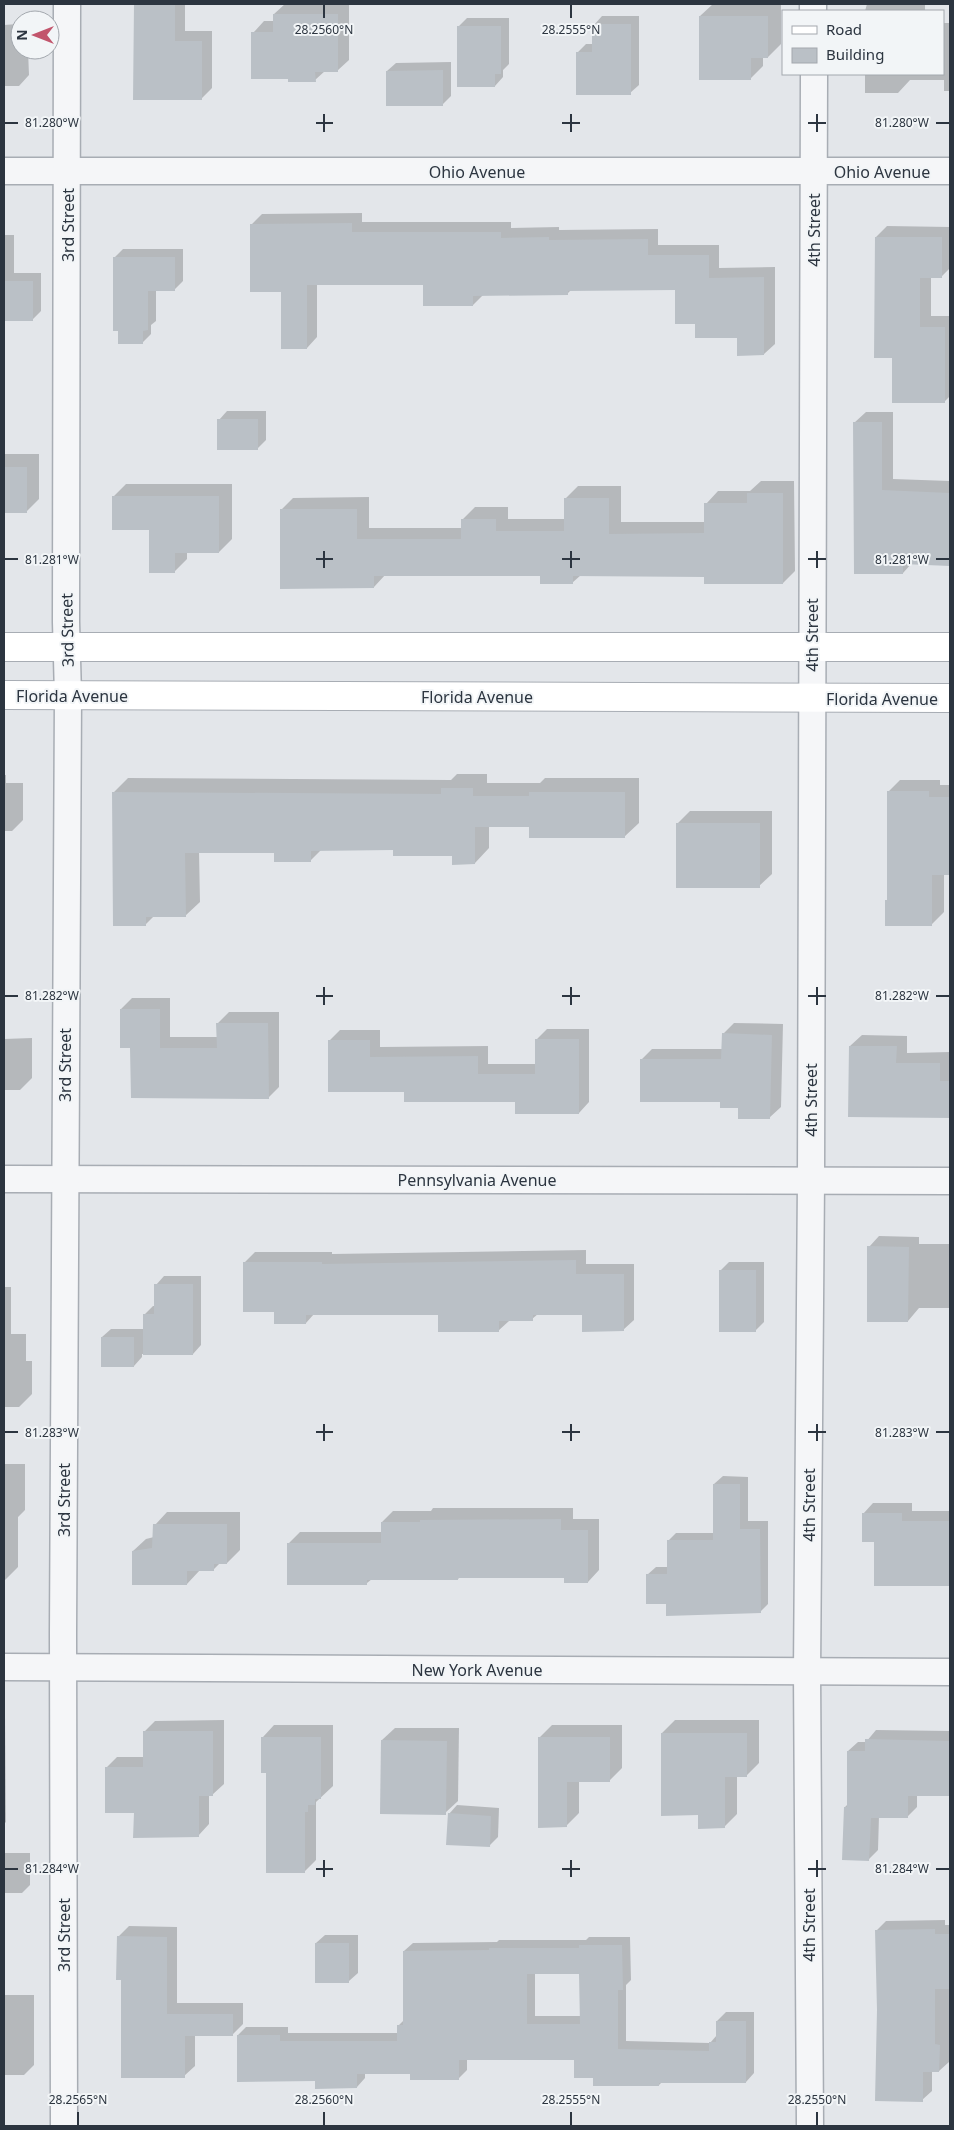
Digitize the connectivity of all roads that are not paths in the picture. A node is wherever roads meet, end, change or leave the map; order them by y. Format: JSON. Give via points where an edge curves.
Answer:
{"nodes":[{"id":1,"x":67,"y":4,"type":"edge"},
{"id":2,"x":814,"y":75,"type":"edge"},
{"id":3,"x":4,"y":171,"type":"edge"},
{"id":4,"x":950,"y":171,"type":"edge"},
{"id":5,"x":67,"y":172,"type":"junction"},
{"id":6,"x":815,"y":172,"type":"junction"},
{"id":7,"x":811,"y":646,"type":"junction"},
{"id":8,"x":4,"y":647,"type":"edge"},
{"id":9,"x":68,"y":647,"type":"junction"},
{"id":10,"x":950,"y":647,"type":"edge"},
{"id":11,"x":4,"y":695,"type":"edge"},
{"id":12,"x":68,"y":696,"type":"junction"},
{"id":13,"x":950,"y":698,"type":"edge"},
{"id":14,"x":812,"y":699,"type":"junction"},
{"id":15,"x":4,"y":1179,"type":"edge"},
{"id":16,"x":64,"y":1180,"type":"junction"},
{"id":17,"x":811,"y":1180,"type":"junction"},
{"id":18,"x":950,"y":1181,"type":"edge"},
{"id":19,"x":4,"y":1667,"type":"edge"},
{"id":20,"x":64,"y":1668,"type":"junction"},
{"id":21,"x":807,"y":1672,"type":"junction"},
{"id":22,"x":950,"y":1672,"type":"edge"},
{"id":23,"x":64,"y":2126,"type":"edge"},
{"id":24,"x":810,"y":2126,"type":"edge"}],
"edges":[{"from":1,"to":5,"type":"street","name":"3rd Street"},
{"from":2,"to":6,"type":"street","name":"4th Street"},
{"from":3,"to":5,"type":"street","name":"Ohio Avenue"},
{"from":4,"to":6,"type":"street","name":"Ohio Avenue"},
{"from":5,"to":6,"type":"street","name":"Ohio Avenue"},
{"from":5,"to":9,"type":"street","name":"3rd Street"},
{"from":6,"to":7,"type":"street","name":"4th Street"},
{"from":7,"to":9,"type":"main road"},
{"from":7,"to":10,"type":"main road"},
{"from":7,"to":14,"type":"street","name":"4th Street"},
{"from":8,"to":9,"type":"main road"},
{"from":9,"to":12,"type":"street","name":"3rd Street"},
{"from":11,"to":12,"type":"main road","name":"Florida Avenue"},
{"from":12,"to":14,"type":"main road","name":"Florida Avenue"},
{"from":12,"to":16,"type":"street","name":"3rd Street"},
{"from":13,"to":14,"type":"main road","name":"Florida Avenue"},
{"from":14,"to":17,"type":"street","name":"4th Street"},
{"from":15,"to":16,"type":"street","name":"Pennsylvania Avenue"},
{"from":16,"to":17,"type":"street","name":"Pennsylvania Avenue"},
{"from":16,"to":20,"type":"street","name":"3rd Street"},
{"from":17,"to":18,"type":"street","name":"Pennsylvania Avenue"},
{"from":17,"to":21,"type":"street","name":"4th Street"},
{"from":19,"to":20,"type":"street","name":"New York Avenue"},
{"from":20,"to":21,"type":"street","name":"New York Avenue"},
{"from":20,"to":23,"type":"street","name":"3rd Street"},
{"from":21,"to":22,"type":"street","name":"New York Avenue"},
{"from":21,"to":24,"type":"street","name":"4th Street"}]}
